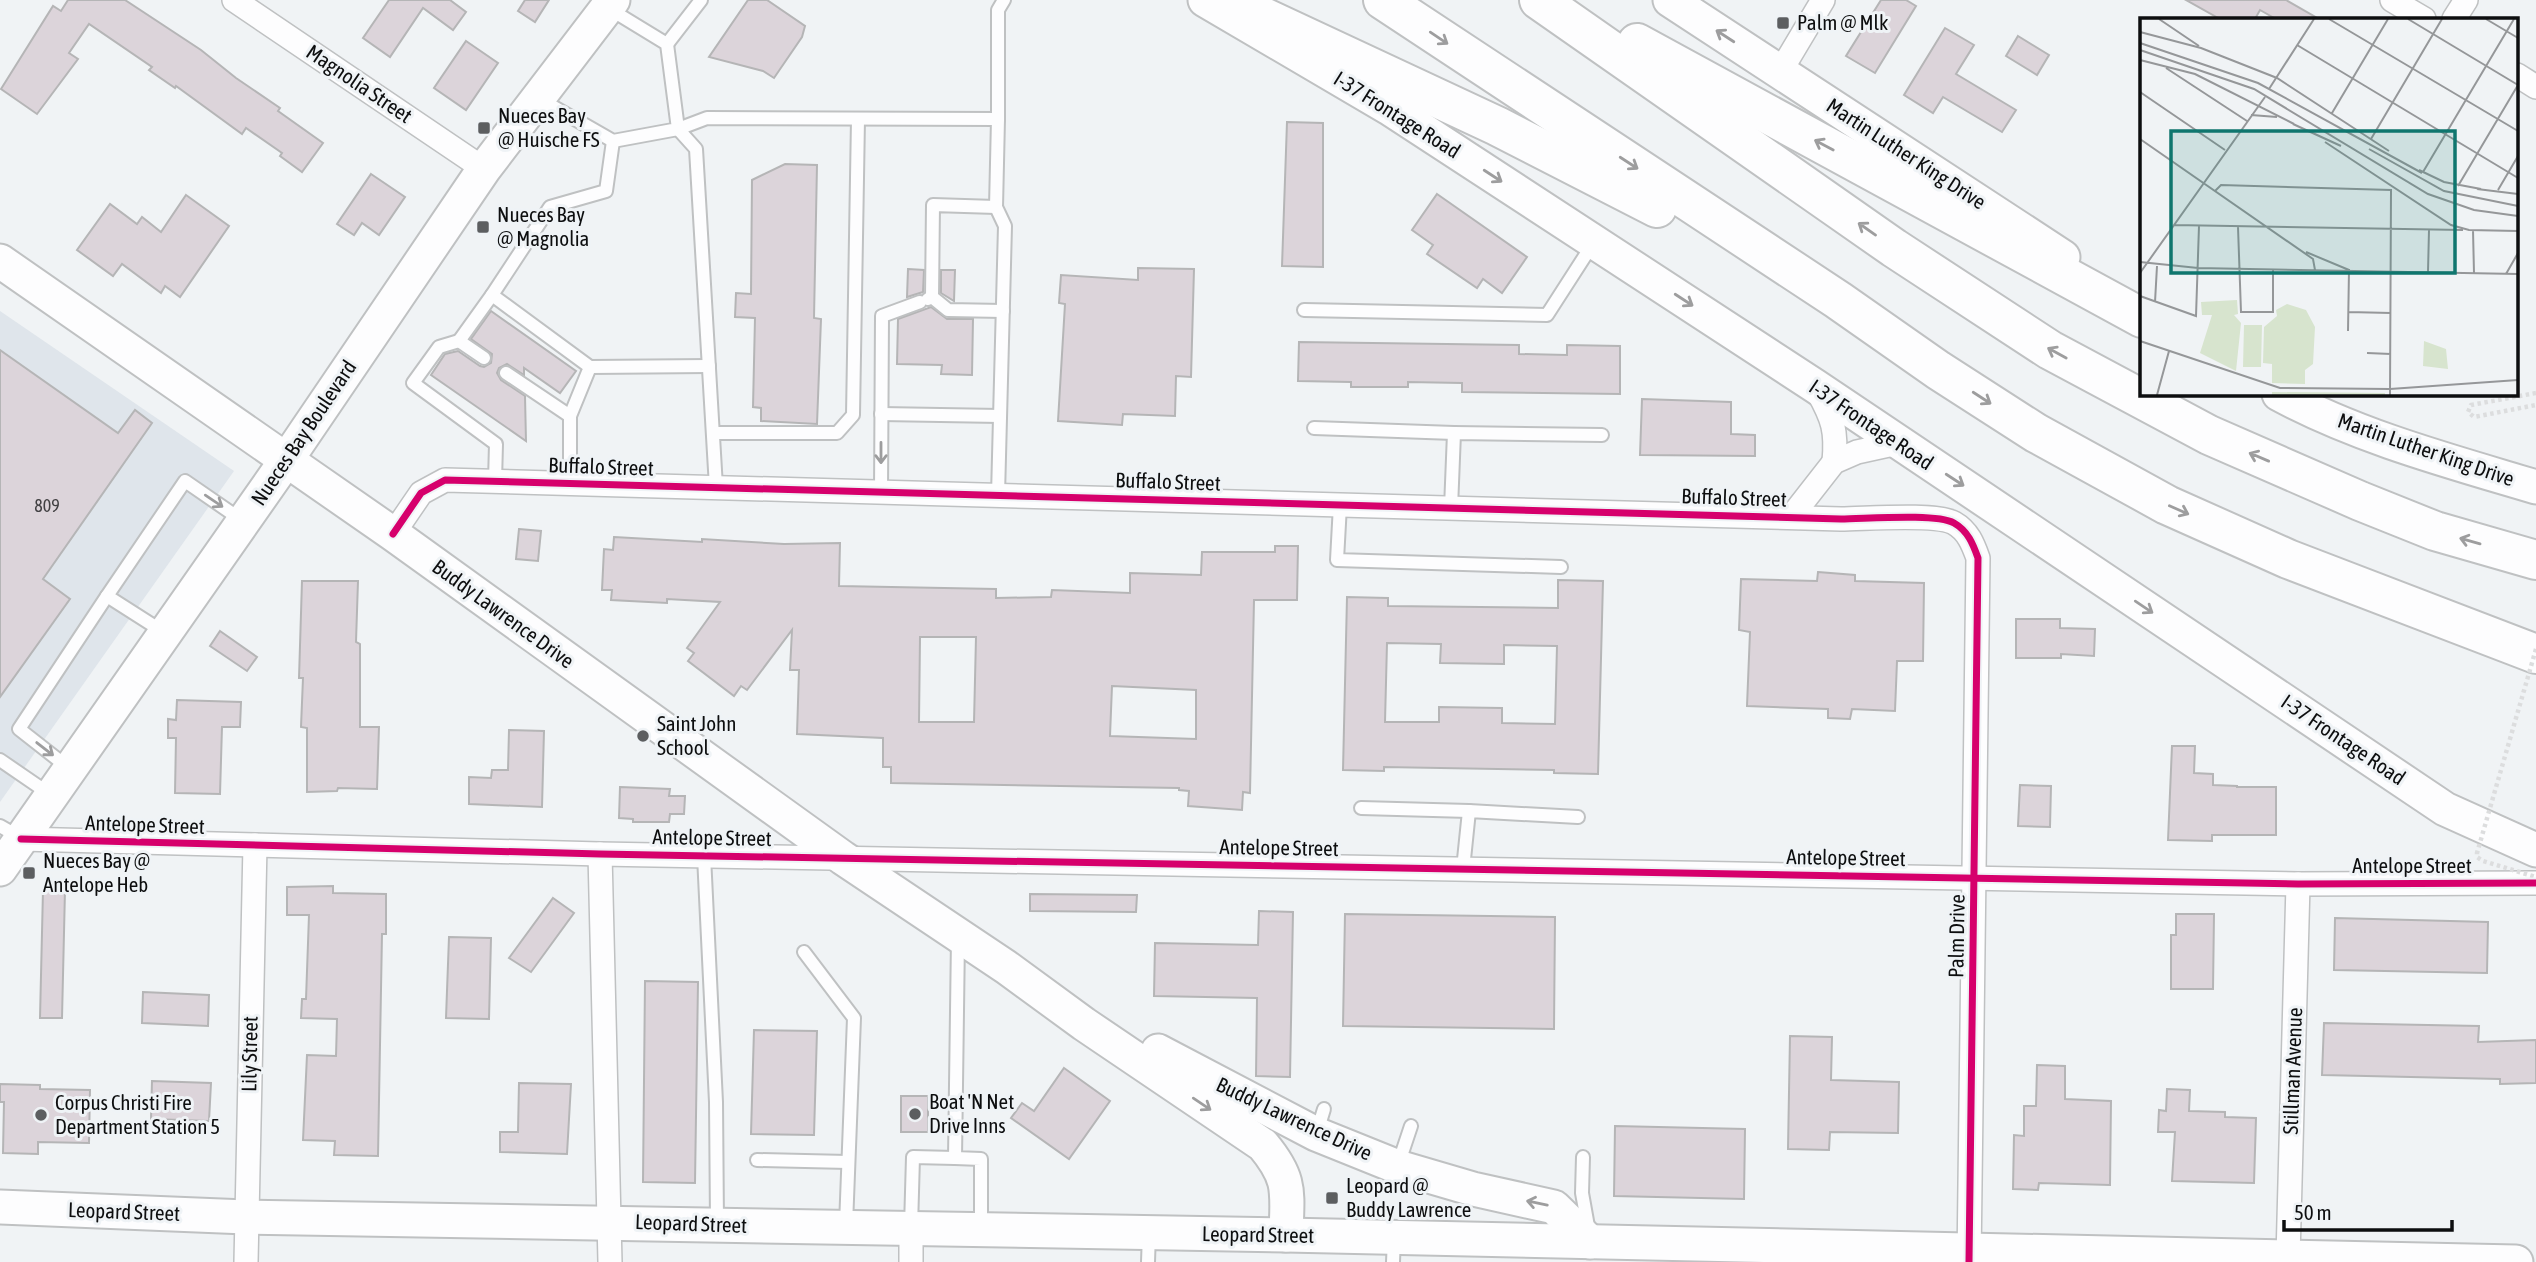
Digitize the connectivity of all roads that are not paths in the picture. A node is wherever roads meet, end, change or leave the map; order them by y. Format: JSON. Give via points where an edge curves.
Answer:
{"nodes":[{"id":1,"x":234,"y":0,"type":"edge"},
{"id":2,"x":701,"y":0,"type":"edge"},
{"id":3,"x":1004,"y":0,"type":"edge"},
{"id":4,"x":1205,"y":0,"type":"edge"},
{"id":5,"x":1227,"y":0,"type":"edge"},
{"id":6,"x":1382,"y":0,"type":"edge"},
{"id":7,"x":1539,"y":0,"type":"edge"},
{"id":8,"x":1560,"y":0,"type":"edge"},
{"id":9,"x":1670,"y":0,"type":"edge"},
{"id":10,"x":1824,"y":0,"type":"edge"},
{"id":11,"x":2392,"y":0,"type":"edge"},
{"id":12,"x":2466,"y":0,"type":"edge"},
{"id":13,"x":610,"y":4,"type":"edge"},
{"id":14,"x":2422,"y":18,"type":"edge"},
{"id":15,"x":2455,"y":18,"type":"edge"},
{"id":16,"x":667,"y":44,"type":"junction"},
{"id":17,"x":1780,"y":72,"type":"junction"},
{"id":18,"x":2518,"y":76,"type":"edge"},
{"id":19,"x":2536,"y":87,"type":"edge"},
{"id":20,"x":538,"y":98,"type":"junction"},
{"id":21,"x":858,"y":119,"type":"junction"},
{"id":22,"x":998,"y":119,"type":"junction"},
{"id":23,"x":678,"y":129,"type":"junction"},
{"id":24,"x":613,"y":141,"type":"junction"},
{"id":25,"x":484,"y":169,"type":"junction"},
{"id":26,"x":996,"y":207,"type":"junction"},
{"id":27,"x":1594,"y":242,"type":"junction"},
{"id":28,"x":0,"y":261,"type":"edge"},
{"id":29,"x":492,"y":295,"type":"junction"},
{"id":30,"x":927,"y":299,"type":"junction"},
{"id":31,"x":2140,"y":308,"type":"edge"},
{"id":32,"x":1304,"y":310,"type":"dead end"},
{"id":33,"x":1003,"y":311,"type":"junction"},
{"id":34,"x":2140,"y":317,"type":"edge"},
{"id":35,"x":459,"y":341,"type":"junction"},
{"id":36,"x":486,"y":341,"type":"dead end"},
{"id":37,"x":709,"y":366,"type":"junction"},
{"id":38,"x":590,"y":367,"type":"junction"},
{"id":39,"x":524,"y":368,"type":"dead end"},
{"id":40,"x":1938,"y":370,"type":"junction"},
{"id":41,"x":1815,"y":386,"type":"junction"},
{"id":42,"x":2284,"y":396,"type":"edge"},
{"id":43,"x":881,"y":414,"type":"junction"},
{"id":44,"x":570,"y":416,"type":"junction"},
{"id":45,"x":1000,"y":416,"type":"junction"},
{"id":46,"x":1314,"y":428,"type":"dead end"},
{"id":47,"x":713,"y":433,"type":"junction"},
{"id":48,"x":1454,"y":433,"type":"junction"},
{"id":49,"x":1602,"y":435,"type":"dead end"},
{"id":50,"x":1898,"y":443,"type":"junction"},
{"id":51,"x":285,"y":462,"type":"junction"},
{"id":52,"x":1834,"y":462,"type":"junction"},
{"id":53,"x":495,"y":481,"type":"junction"},
{"id":54,"x":570,"y":483,"type":"junction"},
{"id":55,"x":716,"y":487,"type":"junction"},
{"id":56,"x":2536,"y":487,"type":"edge"},
{"id":57,"x":881,"y":492,"type":"junction"},
{"id":58,"x":998,"y":495,"type":"junction"},
{"id":59,"x":1340,"y":505,"type":"junction"},
{"id":60,"x":1451,"y":508,"type":"junction"},
{"id":61,"x":1791,"y":517,"type":"junction"},
{"id":62,"x":244,"y":521,"type":"junction"},
{"id":63,"x":1964,"y":531,"type":"joint"},
{"id":64,"x":393,"y":534,"type":"junction"},
{"id":65,"x":2536,"y":560,"type":"edge"},
{"id":66,"x":1560,"y":567,"type":"dead end"},
{"id":67,"x":107,"y":596,"type":"junction"},
{"id":68,"x":165,"y":633,"type":"junction"},
{"id":69,"x":2536,"y":652,"type":"edge"},
{"id":70,"x":0,"y":760,"type":"edge"},
{"id":71,"x":61,"y":782,"type":"junction"},
{"id":72,"x":1361,"y":808,"type":"dead end"},
{"id":73,"x":1469,"y":811,"type":"junction"},
{"id":74,"x":1578,"y":817,"type":"dead end"},
{"id":75,"x":11,"y":832,"type":"edge"},
{"id":76,"x":255,"y":845,"type":"junction"},
{"id":77,"x":2536,"y":850,"type":"edge"},
{"id":78,"x":600,"y":854,"type":"junction"},
{"id":79,"x":704,"y":856,"type":"junction"},
{"id":80,"x":843,"y":858,"type":"junction"},
{"id":81,"x":0,"y":869,"type":"edge"},
{"id":82,"x":1463,"y":869,"type":"junction"},
{"id":83,"x":1975,"y":878,"type":"junction"},
{"id":84,"x":2536,"y":883,"type":"edge"},
{"id":85,"x":2298,"y":884,"type":"junction"},
{"id":86,"x":958,"y":934,"type":"junction"},
{"id":87,"x":804,"y":952,"type":"dead end"},
{"id":88,"x":1006,"y":967,"type":"junction"},
{"id":89,"x":1314,"y":1124,"type":"junction"},
{"id":90,"x":1411,"y":1126,"type":"dead end"},
{"id":91,"x":1263,"y":1145,"type":"junction"},
{"id":92,"x":1583,"y":1157,"type":"dead end"},
{"id":93,"x":955,"y":1158,"type":"junction"},
{"id":94,"x":757,"y":1160,"type":"dead end"},
{"id":95,"x":848,"y":1162,"type":"junction"},
{"id":96,"x":1398,"y":1167,"type":"junction"},
{"id":97,"x":1288,"y":1187,"type":"junction"},
{"id":98,"x":0,"y":1207,"type":"edge"},
{"id":99,"x":246,"y":1217,"type":"junction"},
{"id":100,"x":608,"y":1222,"type":"junction"},
{"id":101,"x":717,"y":1225,"type":"junction"},
{"id":102,"x":846,"y":1228,"type":"junction"},
{"id":103,"x":981,"y":1231,"type":"junction"},
{"id":104,"x":1286,"y":1235,"type":"junction"},
{"id":105,"x":911,"y":1246,"type":"edge"},
{"id":106,"x":1148,"y":1247,"type":"edge"},
{"id":107,"x":1394,"y":1250,"type":"edge"},
{"id":108,"x":1590,"y":1252,"type":"edge"},
{"id":109,"x":1969,"y":1256,"type":"edge"},
{"id":110,"x":2272,"y":1259,"type":"edge"},
{"id":111,"x":246,"y":1262,"type":"edge"},
{"id":112,"x":610,"y":1262,"type":"edge"},
{"id":113,"x":2516,"y":1262,"type":"edge"}],
"edges":[{"from":1,"to":25,"type":"street","name":"Magnolia Street"},
{"from":2,"to":16,"type":"lane"},
{"from":3,"to":22,"type":"lane","via":[[998,10]]},
{"from":4,"to":27,"type":"main road","name":"I-37 Frontage Road","one_way":true,"via":[[1389,108]]},
{"from":5,"to":40,"type":"highway","via":[[1631,194]]},
{"from":6,"to":40,"type":"highway","one_way":true},
{"from":65,"to":7,"type":"highway","one_way":true,"via":[[2435,531],[2209,436],[2050,350],[1894,248]]},
{"from":34,"to":8,"type":"highway","one_way":true},
{"from":17,"to":9,"type":"main road","name":"Martin Luther King Drive","one_way":true},
{"from":10,"to":17,"type":"street"},
{"from":11,"to":14,"type":"street"},
{"from":12,"to":15,"type":"street"},
{"from":13,"to":16,"type":"lane"},
{"from":13,"to":20,"type":"main road","name":"Nueces Bay Boulevard"},
{"from":16,"to":23,"type":"lane"},
{"from":17,"to":31,"type":"main road","name":"Martin Luther King Drive"},
{"from":18,"to":19,"type":"street"},
{"from":20,"to":24,"type":"lane"},
{"from":20,"to":25,"type":"main road","name":"Nueces Bay Boulevard"},
{"from":21,"to":22,"type":"lane"},
{"from":21,"to":23,"type":"lane","via":[[707,118]]},
{"from":21,"to":47,"type":"lane","via":[[853,415],[837,432]]},
{"from":22,"to":26,"type":"lane"},
{"from":23,"to":24,"type":"lane"},
{"from":23,"to":37,"type":"lane","via":[[696,149]]},
{"from":24,"to":29,"type":"lane","via":[[606,191],[550,207]]},
{"from":25,"to":51,"type":"main road","name":"Nueces Bay Boulevard"},
{"from":26,"to":30,"type":"lane","via":[[933,205]]},
{"from":26,"to":33,"type":"lane","via":[[1005,226]]},
{"from":27,"to":32,"type":"lane","via":[[1547,315]]},
{"from":27,"to":41,"type":"main road","name":"I-37 Frontage Road","one_way":true},
{"from":28,"to":51,"type":"main road","name":"Buddy Lawrence Drive"},
{"from":29,"to":35,"type":"lane"},
{"from":29,"to":38,"type":"lane","via":[[506,314]]},
{"from":30,"to":33,"type":"lane","via":[[948,310]]},
{"from":30,"to":43,"type":"lane","via":[[881,316]]},
{"from":33,"to":45,"type":"lane"},
{"from":35,"to":36,"type":"lane","via":[[481,356]]},
{"from":35,"to":53,"type":"lane","via":[[439,347],[413,383],[496,444]]},
{"from":37,"to":38,"type":"lane"},
{"from":37,"to":47,"type":"lane"},
{"from":38,"to":44,"type":"lane"},
{"from":39,"to":44,"type":"lane","via":[[511,377],[539,387]]},
{"from":40,"to":69,"type":"highway","one_way":true,"via":[[2036,433],[2167,505],[2288,559]]},
{"from":41,"to":50,"type":"main road","name":"I-37 Frontage Road"},
{"from":41,"to":52,"type":"street","via":[[1832,417]]},
{"from":42,"to":56,"type":"main road","name":"Martin Luther King Drive","via":[[2436,457]]},
{"from":43,"to":45,"type":"lane"},
{"from":43,"to":57,"type":"lane","one_way":true},
{"from":44,"to":54,"type":"lane"},
{"from":45,"to":58,"type":"lane"},
{"from":46,"to":48,"type":"lane"},
{"from":47,"to":55,"type":"lane"},
{"from":48,"to":49,"type":"lane"},
{"from":48,"to":60,"type":"lane"},
{"from":50,"to":52,"type":"street"},
{"from":50,"to":77,"type":"main road","name":"I-37 Frontage Road","one_way":true,"via":[[2445,809]]},
{"from":51,"to":62,"type":"main road","name":"Nueces Bay Boulevard"},
{"from":51,"to":64,"type":"main road","name":"Buddy Lawrence Drive"},
{"from":52,"to":61,"type":"street"},
{"from":53,"to":54,"type":"street","name":"Buffalo Street"},
{"from":53,"to":64,"type":"street","name":"Buffalo Street","via":[[445,480],[421,493]]},
{"from":54,"to":55,"type":"street","name":"Buffalo Street"},
{"from":55,"to":57,"type":"street","name":"Buffalo Street"},
{"from":57,"to":58,"type":"street","name":"Buffalo Street"},
{"from":58,"to":59,"type":"street","name":"Buffalo Street"},
{"from":59,"to":60,"type":"street","name":"Buffalo Street"},
{"from":59,"to":66,"type":"lane","via":[[1336,560]]},
{"from":60,"to":61,"type":"street","name":"Buffalo Street"},
{"from":61,"to":63,"type":"street","name":"Buffalo Street","via":[[1932,519],[1952,522]]},
{"from":67,"to":62,"type":"lane","one_way":true,"via":[[185,481]]},
{"from":62,"to":68,"type":"main road","name":"Nueces Bay Boulevard"},
{"from":63,"to":83,"type":"street","name":"Palm Drive","via":[[1978,558]]},
{"from":64,"to":80,"type":"main road","name":"Buddy Lawrence Drive"},
{"from":67,"to":68,"type":"lane"},
{"from":67,"to":71,"type":"lane","one_way":true,"via":[[19,729]]},
{"from":68,"to":71,"type":"main road","name":"Nueces Bay Boulevard"},
{"from":70,"to":71,"type":"lane"},
{"from":71,"to":75,"type":"main road","name":"Nueces Bay Boulevard"},
{"from":72,"to":73,"type":"lane"},
{"from":73,"to":74,"type":"lane"},
{"from":73,"to":82,"type":"lane"},
{"from":75,"to":76,"type":"street","name":"Antelope Street"},
{"from":75,"to":81,"type":"main road","name":"Nueces Bay Boulevard"},
{"from":76,"to":78,"type":"street","name":"Antelope Street"},
{"from":76,"to":99,"type":"street","name":"Lily Street"},
{"from":78,"to":79,"type":"street","name":"Antelope Street"},
{"from":78,"to":100,"type":"street"},
{"from":79,"to":80,"type":"street","name":"Antelope Street"},
{"from":79,"to":101,"type":"lane"},
{"from":80,"to":82,"type":"street","name":"Antelope Street"},
{"from":80,"to":86,"type":"main road","name":"Buddy Lawrence Drive"},
{"from":82,"to":83,"type":"street","name":"Antelope Street"},
{"from":83,"to":85,"type":"street","name":"Antelope Street"},
{"from":83,"to":109,"type":"street","name":"Palm Drive"},
{"from":84,"to":85,"type":"street","name":"Antelope Street"},
{"from":85,"to":110,"type":"street","name":"Stillman Avenue"},
{"from":86,"to":88,"type":"main road","name":"Buddy Lawrence Drive"},
{"from":86,"to":93,"type":"lane"},
{"from":87,"to":95,"type":"lane","via":[[854,1018]]},
{"from":88,"to":89,"type":"main road","name":"Buddy Lawrence Drive","via":[[1168,1056]]},
{"from":88,"to":91,"type":"main road","name":"Buddy Lawrence Drive","one_way":true},
{"from":89,"to":91,"type":"main road"},
{"from":89,"to":96,"type":"main road","name":"Buddy Lawrence Drive"},
{"from":89,"to":97,"type":"main road"},
{"from":90,"to":96,"type":"lane"},
{"from":91,"to":97,"type":"main road","name":"Buddy Lawrence Drive","via":[[1279,1164]]},
{"from":92,"to":108,"type":"lane"},
{"from":93,"to":103,"type":"lane","via":[[981,1159]]},
{"from":93,"to":105,"type":"lane","via":[[913,1157]]},
{"from":94,"to":95,"type":"lane"},
{"from":95,"to":102,"type":"lane"},
{"from":108,"to":96,"type":"main road","name":"Buddy Lawrence Drive","one_way":true,"via":[[1554,1207]]},
{"from":97,"to":104,"type":"main road","name":"Buddy Lawrence Drive"},
{"from":98,"to":99,"type":"main road","name":"Leopard Street"},
{"from":99,"to":100,"type":"main road","name":"Leopard Street"},
{"from":99,"to":111,"type":"street","name":"Lily Street"},
{"from":100,"to":101,"type":"main road","name":"Leopard Street"},
{"from":100,"to":112,"type":"street"},
{"from":101,"to":102,"type":"main road","name":"Leopard Street"},
{"from":102,"to":105,"type":"main road","name":"Leopard Street"},
{"from":103,"to":105,"type":"main road","name":"Leopard Street"},
{"from":103,"to":106,"type":"main road","name":"Leopard Street"},
{"from":104,"to":106,"type":"main road","name":"Leopard Street"},
{"from":104,"to":107,"type":"main road","name":"Leopard Street"},
{"from":107,"to":108,"type":"main road","name":"Leopard Street"},
{"from":108,"to":109,"type":"main road","name":"Leopard Street"},
{"from":109,"to":110,"type":"main road","name":"Leopard Street"},
{"from":110,"to":113,"type":"main road","name":"Leopard Street"}]}
